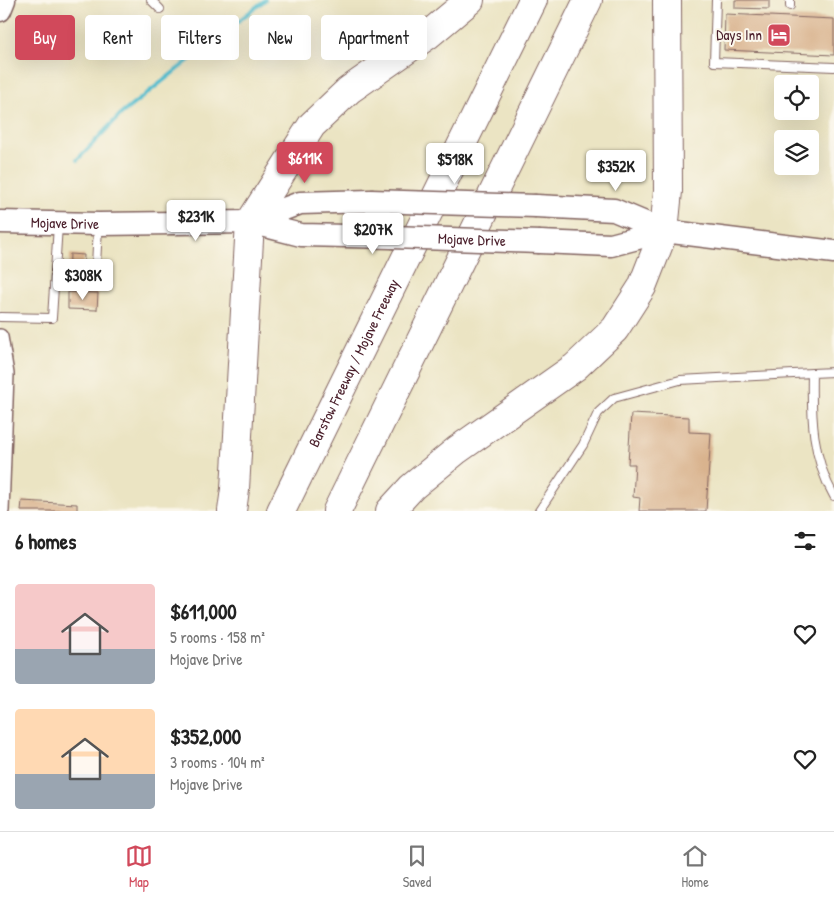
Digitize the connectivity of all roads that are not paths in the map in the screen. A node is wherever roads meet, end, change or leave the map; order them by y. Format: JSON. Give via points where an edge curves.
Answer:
{"nodes":[{"id":1,"x":4,"y":0,"type":"edge"},
{"id":2,"x":151,"y":0,"type":"edge"},
{"id":3,"x":470,"y":0,"type":"edge"},
{"id":4,"x":533,"y":0,"type":"edge"},
{"id":5,"x":588,"y":0,"type":"edge"},
{"id":6,"x":667,"y":0,"type":"edge"},
{"id":7,"x":716,"y":0,"type":"edge"},
{"id":8,"x":160,"y":9,"type":"dead end"},
{"id":9,"x":0,"y":10,"type":"edge"},
{"id":10,"x":834,"y":67,"type":"edge"},
{"id":11,"x":0,"y":222,"type":"edge"},
{"id":12,"x":250,"y":222,"type":"junction"},
{"id":13,"x":58,"y":223,"type":"junction"},
{"id":14,"x":99,"y":224,"type":"junction"},
{"id":15,"x":664,"y":231,"type":"junction"},
{"id":16,"x":834,"y":252,"type":"edge"},
{"id":17,"x":54,"y":285,"type":"junction"},
{"id":18,"x":0,"y":317,"type":"edge"},
{"id":19,"x":0,"y":337,"type":"edge"},
{"id":20,"x":834,"y":372,"type":"edge"},
{"id":21,"x":812,"y":373,"type":"junction"},
{"id":22,"x":834,"y":496,"type":"edge"},
{"id":23,"x":1,"y":511,"type":"edge"},
{"id":24,"x":232,"y":511,"type":"edge"},
{"id":25,"x":281,"y":511,"type":"edge"},
{"id":26,"x":337,"y":511,"type":"edge"},
{"id":27,"x":390,"y":511,"type":"edge"},
{"id":28,"x":539,"y":511,"type":"edge"}],
"edges":[{"from":1,"to":9,"type":"main road"},
{"from":2,"to":8,"type":"lane"},
{"from":3,"to":12,"type":"highway","via":[[428,35],[349,90],[312,125]]},
{"from":4,"to":25,"type":"highway","name":"Barstow Freeway / Mojave Freeway"},
{"from":5,"to":26,"type":"highway"},
{"from":6,"to":15,"type":"highway","via":[[668,191]]},
{"from":7,"to":10,"type":"lane","via":[[714,62]]},
{"from":11,"to":13,"type":"main road","name":"Mojave Drive"},
{"from":12,"to":14,"type":"main road","name":"Mojave Drive"},
{"from":12,"to":15,"type":"main road","name":"Mojave Drive","bridge":true,"via":[[301,234],[612,245]]},
{"from":12,"to":15,"type":"main road","name":"Mojave Drive","bridge":true,"via":[[300,203],[371,200],[614,210]]},
{"from":12,"to":24,"type":"highway"},
{"from":13,"to":14,"type":"main road","name":"Mojave Drive"},
{"from":13,"to":17,"type":"lane"},
{"from":14,"to":17,"type":"lane","via":[[96,286]]},
{"from":15,"to":16,"type":"main road","name":"Mojave Drive"},
{"from":15,"to":27,"type":"highway","via":[[642,287],[615,329],[575,367],[457,450],[412,487]]},
{"from":17,"to":18,"type":"lane","via":[[52,318]]},
{"from":19,"to":23,"type":"street","via":[[6,374]]},
{"from":20,"to":21,"type":"lane"},
{"from":21,"to":22,"type":"lane","via":[[811,417],[818,461]]},
{"from":21,"to":28,"type":"lane","via":[[680,380],[614,398],[598,414],[583,445]]}]}
